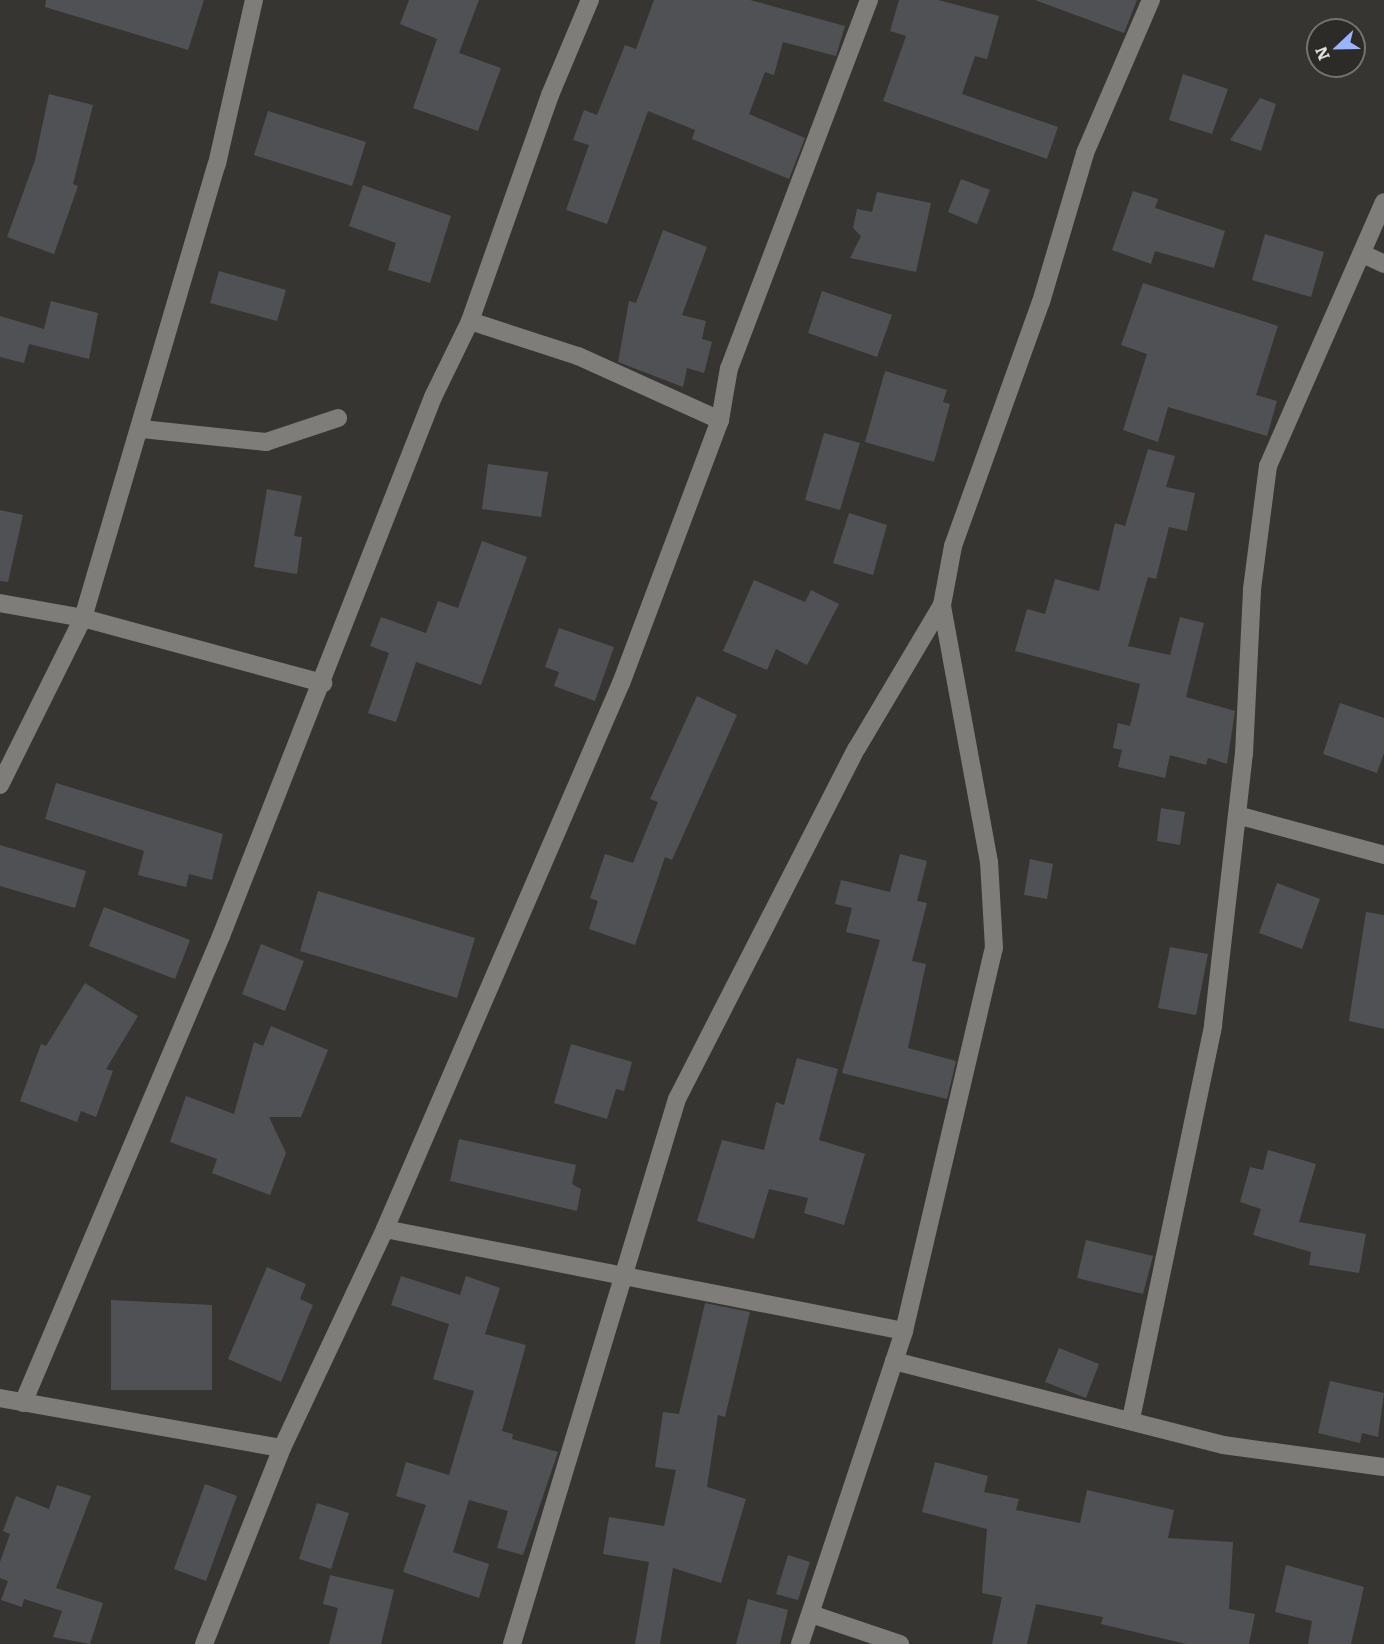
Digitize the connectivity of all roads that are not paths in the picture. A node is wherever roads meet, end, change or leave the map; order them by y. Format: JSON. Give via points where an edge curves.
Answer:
{"nodes":[{"id":1,"x":254,"y":0,"type":"edge"},
{"id":2,"x":590,"y":0,"type":"edge"},
{"id":3,"x":869,"y":0,"type":"edge"},
{"id":4,"x":1151,"y":0,"type":"edge"},
{"id":5,"x":1384,"y":202,"type":"edge"},
{"id":6,"x":1363,"y":254,"type":"junction"},
{"id":7,"x":1384,"y":264,"type":"edge"},
{"id":8,"x":470,"y":321,"type":"junction"},
{"id":9,"x":338,"y":418,"type":"dead end"},
{"id":10,"x":720,"y":420,"type":"junction"},
{"id":11,"x":141,"y":429,"type":"junction"},
{"id":12,"x":0,"y":603,"type":"edge"},
{"id":13,"x":942,"y":605,"type":"junction"},
{"id":14,"x":83,"y":618,"type":"junction"},
{"id":15,"x":323,"y":683,"type":"junction"},
{"id":16,"x":0,"y":785,"type":"edge"},
{"id":17,"x":1237,"y":815,"type":"junction"},
{"id":18,"x":1384,"y":855,"type":"edge"},
{"id":19,"x":385,"y":1229,"type":"junction"},
{"id":20,"x":621,"y":1278,"type":"junction"},
{"id":21,"x":904,"y":1331,"type":"junction"},
{"id":22,"x":894,"y":1361,"type":"junction"},
{"id":23,"x":0,"y":1398,"type":"edge"},
{"id":24,"x":23,"y":1403,"type":"junction"},
{"id":25,"x":1131,"y":1419,"type":"junction"},
{"id":26,"x":282,"y":1448,"type":"junction"},
{"id":27,"x":1384,"y":1467,"type":"edge"},
{"id":28,"x":811,"y":1614,"type":"junction"},
{"id":29,"x":204,"y":1644,"type":"edge"},
{"id":30,"x":512,"y":1644,"type":"edge"},
{"id":31,"x":800,"y":1644,"type":"edge"},
{"id":32,"x":900,"y":1644,"type":"edge"}],
"edges":[{"from":1,"to":11,"type":"street","via":[[218,164]]},
{"from":2,"to":8,"type":"street"},
{"from":3,"to":10,"type":"street","via":[[729,368]]},
{"from":4,"to":13,"type":"street","via":[[1085,153],[1041,302],[953,546]]},
{"from":5,"to":6,"type":"street"},
{"from":6,"to":7,"type":"street"},
{"from":6,"to":17,"type":"street","via":[[1268,466],[1259,513]]},
{"from":8,"to":10,"type":"street","via":[[578,356]]},
{"from":8,"to":15,"type":"street","via":[[433,397]]},
{"from":9,"to":11,"type":"street","via":[[266,442]]},
{"from":10,"to":19,"type":"street","via":[[621,683]]},
{"from":11,"to":14,"type":"street"},
{"from":12,"to":14,"type":"street"},
{"from":13,"to":20,"type":"street","via":[[857,748],[677,1099]]},
{"from":13,"to":21,"type":"street","via":[[989,862],[994,948]]},
{"from":14,"to":15,"type":"street"},
{"from":14,"to":16,"type":"street"},
{"from":15,"to":24,"type":"street"},
{"from":17,"to":18,"type":"street"},
{"from":17,"to":25,"type":"street","via":[[1213,1025]]},
{"from":19,"to":20,"type":"street"},
{"from":19,"to":26,"type":"street"},
{"from":20,"to":21,"type":"street"},
{"from":20,"to":30,"type":"street"},
{"from":21,"to":22,"type":"street"},
{"from":22,"to":25,"type":"street"},
{"from":22,"to":28,"type":"street"},
{"from":23,"to":24,"type":"street"},
{"from":24,"to":26,"type":"street"},
{"from":25,"to":27,"type":"street","via":[[1223,1445]]},
{"from":26,"to":29,"type":"street"},
{"from":28,"to":31,"type":"street"},
{"from":28,"to":32,"type":"street"}]}
